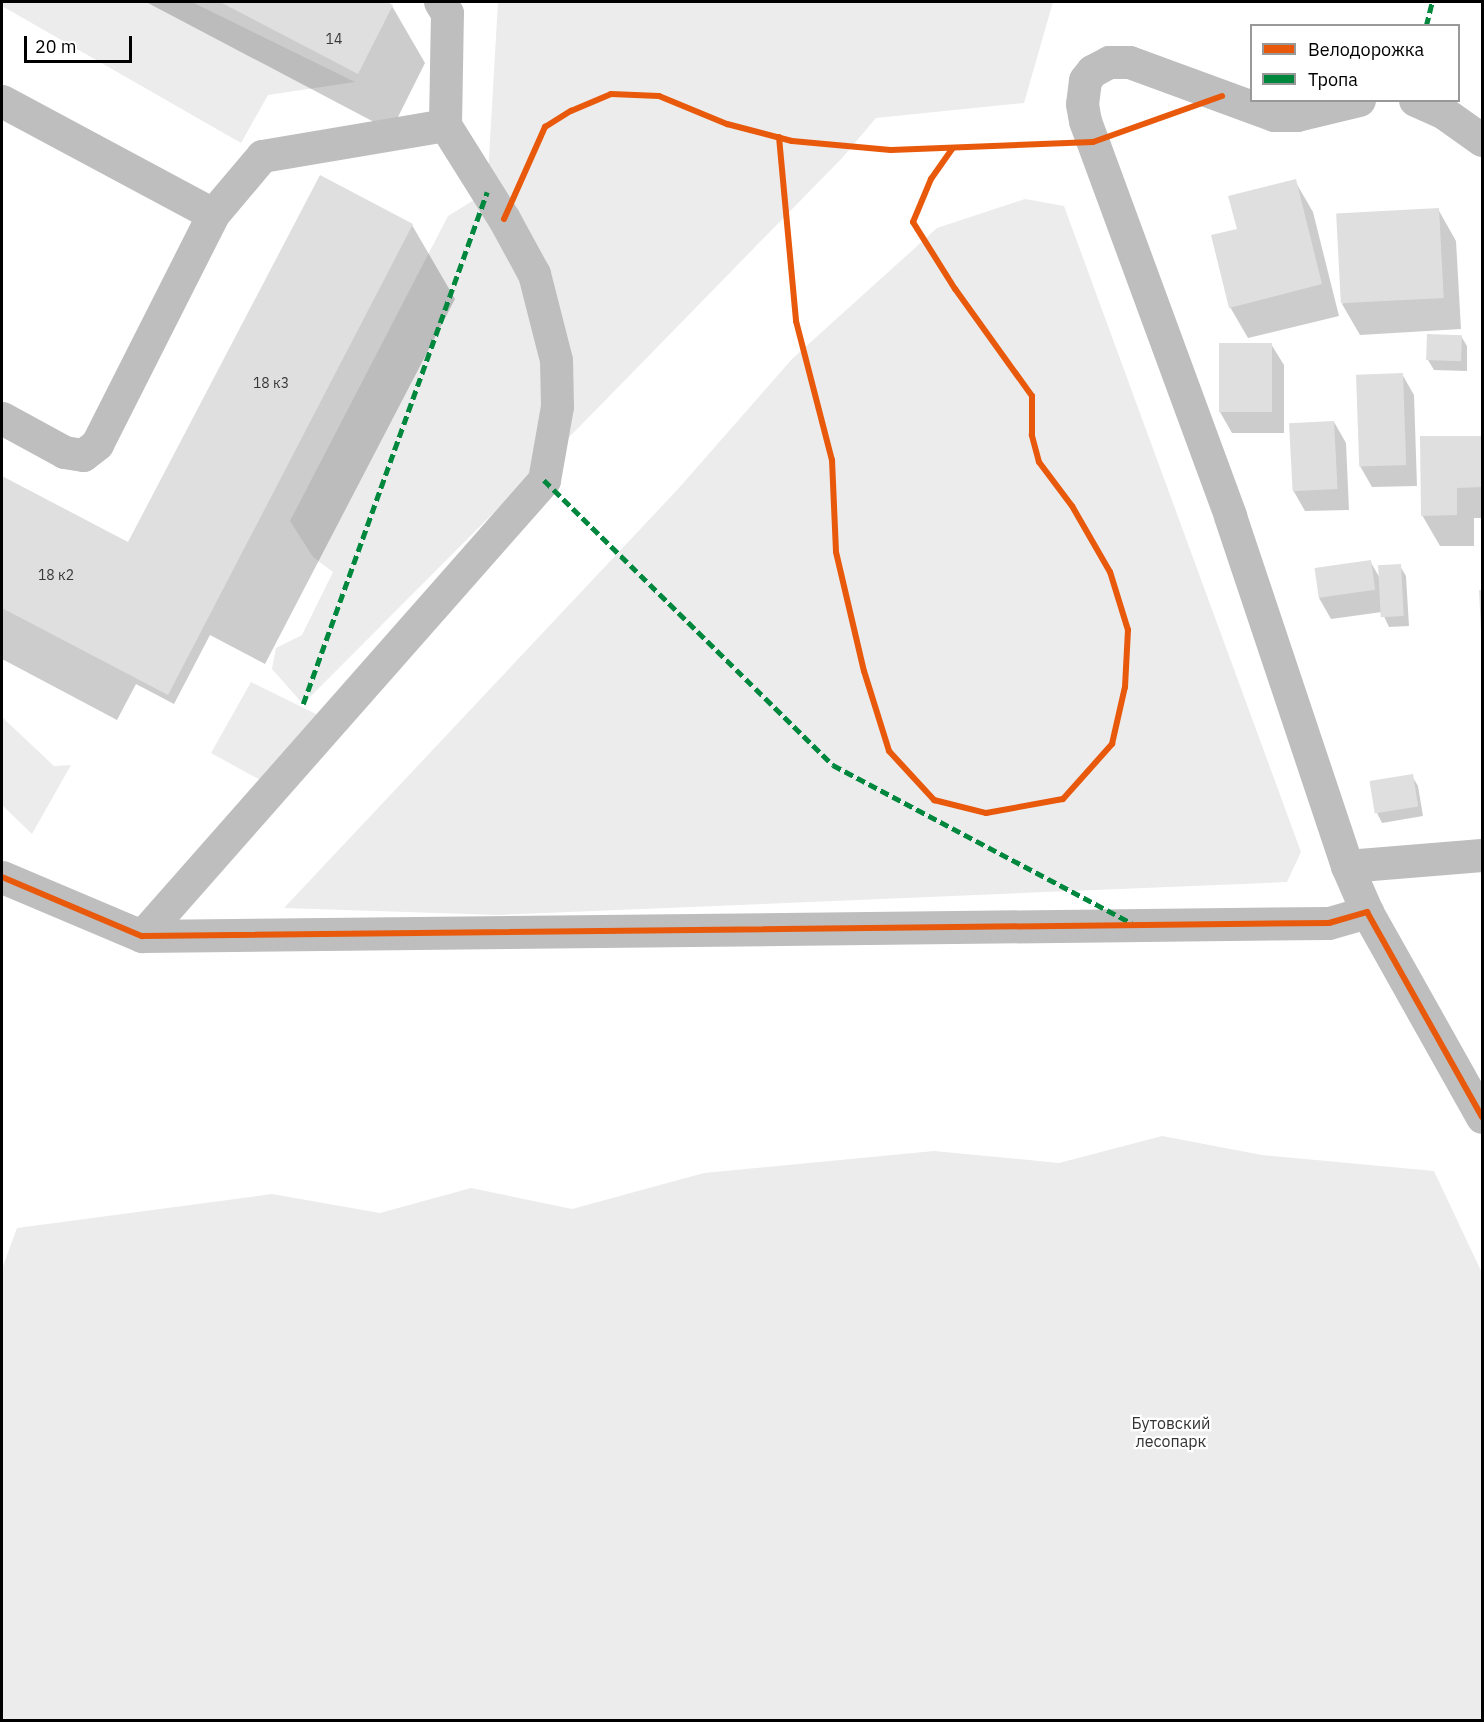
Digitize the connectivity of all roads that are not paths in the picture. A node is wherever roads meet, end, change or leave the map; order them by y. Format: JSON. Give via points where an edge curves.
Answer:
{"nodes":[{"id":1,"x":440,"y":2,"type":"edge"},
{"id":2,"x":2,"y":101,"type":"edge"},
{"id":3,"x":1351,"y":102,"type":"edge"},
{"id":4,"x":1419,"y":102,"type":"edge"},
{"id":5,"x":445,"y":125,"type":"junction"},
{"id":6,"x":1482,"y":141,"type":"edge"},
{"id":7,"x":213,"y":214,"type":"junction"},
{"id":8,"x":2,"y":418,"type":"edge"},
{"id":9,"x":1482,"y":855,"type":"edge"},
{"id":10,"x":1347,"y":866,"type":"junction"},
{"id":11,"x":2,"y":877,"type":"edge"},
{"id":12,"x":1367,"y":912,"type":"junction"},
{"id":13,"x":142,"y":936,"type":"junction"},
{"id":14,"x":1481,"y":1110,"type":"edge"}],
"edges":[{"from":1,"to":5,"type":"street","via":[[447,14]]},
{"from":2,"to":7,"type":"street"},
{"from":3,"to":10,"type":"street","via":[[1297,116],[1274,115],[1129,62],[1109,62],[1085,80],[1082,104],[1230,516]]},
{"from":4,"to":6,"type":"street","via":[[1444,113]]},
{"from":5,"to":7,"type":"street","via":[[262,156]]},
{"from":5,"to":13,"type":"street","via":[[534,274],[556,360],[557,406],[544,480]]},
{"from":7,"to":8,"type":"street","via":[[98,444],[83,454],[64,452]]},
{"from":9,"to":10,"type":"street"},
{"from":10,"to":12,"type":"street"},
{"from":11,"to":13,"type":"street"},
{"from":12,"to":13,"type":"street","via":[[1329,923]]},
{"from":12,"to":14,"type":"street"}]}
